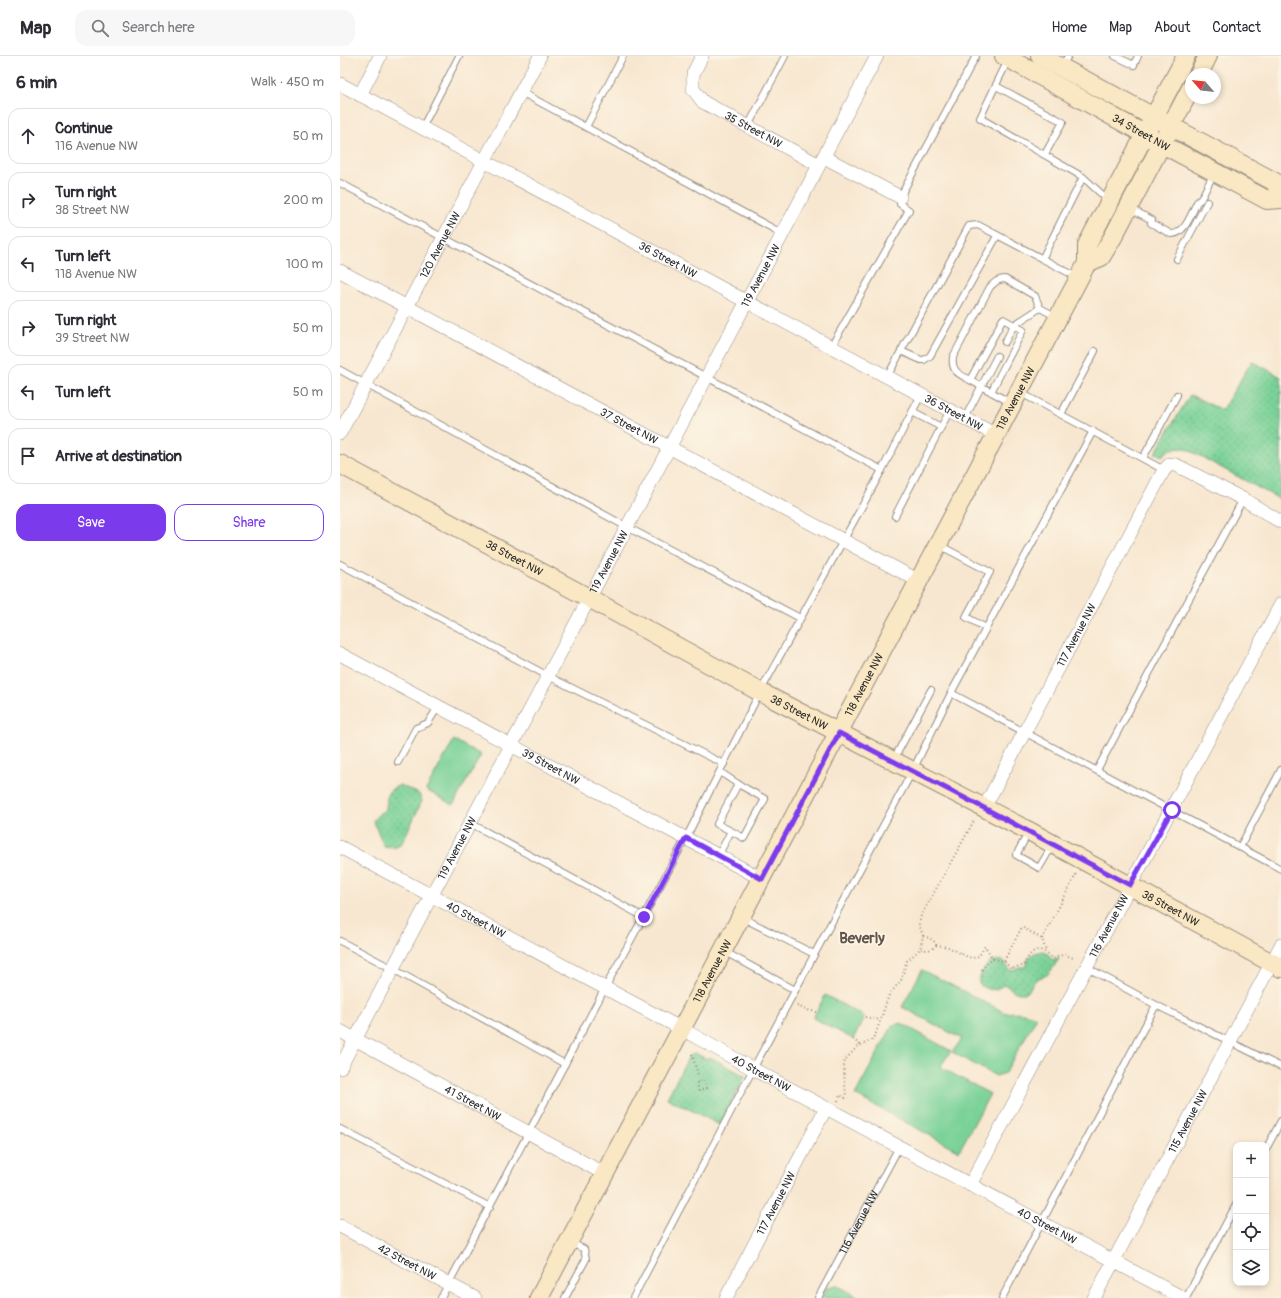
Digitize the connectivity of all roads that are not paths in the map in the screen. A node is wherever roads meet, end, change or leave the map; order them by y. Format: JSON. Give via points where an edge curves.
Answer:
{"nodes":[{"id":1,"x":380,"y":56,"type":"edge"},
{"id":2,"x":459,"y":56,"type":"edge"},
{"id":3,"x":540,"y":56,"type":"edge"},
{"id":4,"x":623,"y":56,"type":"edge"},
{"id":5,"x":702,"y":56,"type":"edge"},
{"id":6,"x":785,"y":56,"type":"edge"},
{"id":7,"x":878,"y":56,"type":"edge"},
{"id":8,"x":976,"y":56,"type":"edge"},
{"id":9,"x":1040,"y":56,"type":"edge"},
{"id":10,"x":1115,"y":56,"type":"edge"},
{"id":11,"x":1138,"y":56,"type":"edge"},
{"id":12,"x":1186,"y":56,"type":"edge"},
{"id":13,"x":1208,"y":56,"type":"edge"},
{"id":14,"x":1007,"y":57,"type":"edge"},
{"id":15,"x":1064,"y":61,"type":"edge"},
{"id":16,"x":1202,"y":68,"type":"edge"},
{"id":17,"x":340,"y":84,"type":"edge"},
{"id":18,"x":996,"y":86,"type":"junction"},
{"id":19,"x":521,"y":92,"type":"junction"},
{"id":20,"x":360,"y":95,"type":"junction"},
{"id":21,"x":1185,"y":99,"type":"edge"},
{"id":22,"x":1154,"y":116,"type":"junction"},
{"id":23,"x":748,"y":126,"type":"junction"},
{"id":24,"x":1171,"y":126,"type":"junction"},
{"id":25,"x":586,"y":127,"type":"junction"},
{"id":26,"x":422,"y":128,"type":"junction"},
{"id":27,"x":1144,"y":133,"type":"junction"},
{"id":28,"x":1162,"y":144,"type":"junction"},
{"id":29,"x":1045,"y":154,"type":"junction"},
{"id":30,"x":484,"y":161,"type":"junction"},
{"id":31,"x":822,"y":161,"type":"junction"},
{"id":32,"x":1215,"y":172,"type":"junction"},
{"id":33,"x":1083,"y":177,"type":"junction"},
{"id":34,"x":340,"y":183,"type":"edge"},
{"id":35,"x":900,"y":197,"type":"junction"},
{"id":36,"x":1281,"y":198,"type":"edge"},
{"id":37,"x":1204,"y":200,"type":"junction"},
{"id":38,"x":1109,"y":201,"type":"junction"},
{"id":39,"x":1128,"y":208,"type":"junction"},
{"id":40,"x":782,"y":234,"type":"junction"},
{"id":41,"x":997,"y":236,"type":"junction"},
{"id":42,"x":443,"y":238,"type":"junction"},
{"id":43,"x":1042,"y":259,"type":"junction"},
{"id":44,"x":1177,"y":259,"type":"dead end"},
{"id":45,"x":340,"y":270,"type":"edge"},
{"id":46,"x":1083,"y":271,"type":"junction"},
{"id":47,"x":747,"y":302,"type":"junction"},
{"id":48,"x":407,"y":306,"type":"junction"},
{"id":49,"x":1040,"y":308,"type":"junction"},
{"id":50,"x":1058,"y":318,"type":"junction"},
{"id":51,"x":1014,"y":326,"type":"junction"},
{"id":52,"x":1005,"y":342,"type":"dead end"},
{"id":53,"x":831,"y":347,"type":"junction"},
{"id":54,"x":901,"y":351,"type":"junction"},
{"id":55,"x":1095,"y":351,"type":"dead end"},
{"id":56,"x":997,"y":356,"type":"dead end"},
{"id":57,"x":340,"y":370,"type":"edge"},
{"id":58,"x":706,"y":377,"type":"junction"},
{"id":59,"x":887,"y":377,"type":"junction"},
{"id":60,"x":970,"y":380,"type":"junction"},
{"id":61,"x":366,"y":383,"type":"junction"},
{"id":62,"x":982,"y":387,"type":"junction"},
{"id":63,"x":991,"y":392,"type":"junction"},
{"id":64,"x":921,"y":395,"type":"junction"},
{"id":65,"x":1177,"y":395,"type":"dead end"},
{"id":66,"x":1016,"y":398,"type":"junction"},
{"id":67,"x":950,"y":410,"type":"junction"},
{"id":68,"x":912,"y":412,"type":"junction"},
{"id":69,"x":1061,"y":414,"type":"junction"},
{"id":70,"x":965,"y":418,"type":"junction"},
{"id":71,"x":941,"y":427,"type":"junction"},
{"id":72,"x":1093,"y":431,"type":"junction"},
{"id":73,"x":340,"y":433,"type":"edge"},
{"id":74,"x":996,"y":435,"type":"junction"},
{"id":75,"x":670,"y":447,"type":"junction"},
{"id":76,"x":1143,"y":458,"type":"junction"},
{"id":77,"x":340,"y":464,"type":"edge"},
{"id":78,"x":1167,"y":467,"type":"junction"},
{"id":79,"x":882,"y":470,"type":"junction"},
{"id":80,"x":1243,"y":499,"type":"junction"},
{"id":81,"x":895,"y":516,"type":"dead end"},
{"id":82,"x":1281,"y":522,"type":"edge"},
{"id":83,"x":627,"y":527,"type":"junction"},
{"id":84,"x":844,"y":540,"type":"junction"},
{"id":85,"x":938,"y":545,"type":"junction"},
{"id":86,"x":340,"y":564,"type":"edge"},
{"id":87,"x":919,"y":581,"type":"junction"},
{"id":88,"x":589,"y":598,"type":"junction"},
{"id":89,"x":1281,"y":604,"type":"edge"},
{"id":90,"x":800,"y":618,"type":"junction"},
{"id":91,"x":986,"y":628,"type":"junction"},
{"id":92,"x":340,"y":654,"type":"edge"},
{"id":93,"x":548,"y":676,"type":"junction"},
{"id":94,"x":931,"y":690,"type":"dead end"},
{"id":95,"x":760,"y":692,"type":"junction"},
{"id":96,"x":951,"y":693,"type":"junction"},
{"id":97,"x":438,"y":707,"type":"junction"},
{"id":98,"x":1025,"y":732,"type":"junction"},
{"id":99,"x":839,"y":733,"type":"junction"},
{"id":100,"x":511,"y":745,"type":"junction"},
{"id":101,"x":893,"y":761,"type":"junction"},
{"id":102,"x":398,"y":762,"type":"dead end"},
{"id":103,"x":724,"y":764,"type":"junction"},
{"id":104,"x":913,"y":770,"type":"junction"},
{"id":105,"x":1097,"y":770,"type":"junction"},
{"id":106,"x":1281,"y":770,"type":"edge"},
{"id":107,"x":720,"y":772,"type":"junction"},
{"id":108,"x":738,"y":784,"type":"junction"},
{"id":109,"x":984,"y":808,"type":"junction"},
{"id":110,"x":1172,"y":810,"type":"junction"},
{"id":111,"x":470,"y":823,"type":"junction"},
{"id":112,"x":731,"y":831,"type":"junction"},
{"id":113,"x":1029,"y":831,"type":"junction"},
{"id":114,"x":686,"y":838,"type":"junction"},
{"id":115,"x":1053,"y":844,"type":"junction"},
{"id":116,"x":340,"y":847,"type":"edge"},
{"id":117,"x":1240,"y":847,"type":"junction"},
{"id":118,"x":718,"y":856,"type":"junction"},
{"id":119,"x":1281,"y":868,"type":"edge"},
{"id":120,"x":762,"y":879,"type":"junction"},
{"id":121,"x":1130,"y":885,"type":"junction"},
{"id":122,"x":431,"y":896,"type":"junction"},
{"id":123,"x":644,"y":917,"type":"junction"},
{"id":124,"x":742,"y":917,"type":"junction"},
{"id":125,"x":340,"y":941,"type":"edge"},
{"id":126,"x":1281,"y":945,"type":"edge"},
{"id":127,"x":723,"y":951,"type":"junction"},
{"id":128,"x":814,"y":954,"type":"junction"},
{"id":129,"x":1276,"y":965,"type":"edge"},
{"id":130,"x":1086,"y":966,"type":"junction"},
{"id":131,"x":393,"y":969,"type":"junction"},
{"id":132,"x":605,"y":988,"type":"junction"},
{"id":133,"x":795,"y":990,"type":"junction"},
{"id":134,"x":1156,"y":1005,"type":"junction"},
{"id":135,"x":682,"y":1029,"type":"junction"},
{"id":136,"x":340,"y":1031,"type":"edge"},
{"id":137,"x":355,"y":1039,"type":"junction"},
{"id":138,"x":1230,"y":1042,"type":"junction"},
{"id":139,"x":565,"y":1064,"type":"junction"},
{"id":140,"x":1281,"y":1067,"type":"edge"},
{"id":141,"x":340,"y":1068,"type":"edge"},
{"id":142,"x":753,"y":1069,"type":"junction"},
{"id":143,"x":826,"y":1108,"type":"junction"},
{"id":144,"x":1281,"y":1122,"type":"edge"},
{"id":145,"x":340,"y":1129,"type":"edge"},
{"id":146,"x":528,"y":1132,"type":"junction"},
{"id":147,"x":1269,"y":1144,"type":"edge"},
{"id":148,"x":899,"y":1147,"type":"junction"},
{"id":149,"x":605,"y":1174,"type":"junction"},
{"id":150,"x":970,"y":1185,"type":"junction"},
{"id":151,"x":490,"y":1207,"type":"junction"},
{"id":152,"x":1233,"y":1210,"type":"edge"},
{"id":153,"x":1042,"y":1223,"type":"junction"},
{"id":154,"x":340,"y":1226,"type":"edge"},
{"id":155,"x":569,"y":1242,"type":"junction"},
{"id":156,"x":1114,"y":1261,"type":"junction"},
{"id":157,"x":448,"y":1284,"type":"junction"},
{"id":158,"x":441,"y":1298,"type":"edge"},
{"id":159,"x":475,"y":1298,"type":"edge"},
{"id":160,"x":539,"y":1298,"type":"edge"},
{"id":161,"x":565,"y":1298,"type":"edge"},
{"id":162,"x":633,"y":1298,"type":"edge"},
{"id":163,"x":726,"y":1298,"type":"edge"},
{"id":164,"x":818,"y":1298,"type":"edge"},
{"id":165,"x":1002,"y":1298,"type":"edge"},
{"id":166,"x":1094,"y":1298,"type":"edge"},
{"id":167,"x":1184,"y":1298,"type":"edge"}],
"edges":[{"from":1,"to":20,"type":"street"},
{"from":2,"to":26,"type":"lane"},
{"from":3,"to":19,"type":"street","name":"120 Avenue NW"},
{"from":4,"to":25,"type":"lane"},
{"from":5,"to":23,"type":"street","name":"35 Street NW","via":[[693,74],[693,89],[703,102]]},
{"from":6,"to":23,"type":"lane"},
{"from":7,"to":31,"type":"street","name":"119 Avenue NW"},
{"from":8,"to":35,"type":"lane"},
{"from":9,"to":15,"type":"street","name":"34 Street NW"},
{"from":10,"to":11,"type":"lane","via":[[1134,66]]},
{"from":12,"to":22,"type":"street","name":"118 Avenue NW"},
{"from":13,"to":16,"type":"street"},
{"from":14,"to":18,"type":"lane"},
{"from":14,"to":27,"type":"street","name":"34 Street NW"},
{"from":15,"to":22,"type":"street","name":"34 Street NW"},
{"from":17,"to":20,"type":"street","name":"36 Street NW"},
{"from":18,"to":29,"type":"lane","via":[[980,118]]},
{"from":18,"to":29,"type":"lane","via":[[1063,122]]},
{"from":19,"to":25,"type":"lane"},
{"from":19,"to":30,"type":"street","name":"120 Avenue NW"},
{"from":20,"to":26,"type":"street","name":"36 Street NW"},
{"from":21,"to":24,"type":"street","name":"118 Avenue NW"},
{"from":22,"to":24,"type":"street","name":"34 Street NW"},
{"from":22,"to":27,"type":"street","name":"118 Avenue NW"},
{"from":23,"to":31,"type":"street","name":"35 Street NW"},
{"from":24,"to":28,"type":"street","name":"118 Avenue NW"},
{"from":24,"to":36,"type":"street","name":"34 Street NW","via":[[1276,182]]},
{"from":25,"to":40,"type":"lane"},
{"from":26,"to":30,"type":"street","name":"36 Street NW"},
{"from":27,"to":28,"type":"street","name":"34 Street NW"},
{"from":27,"to":38,"type":"street","name":"118 Avenue NW"},
{"from":28,"to":32,"type":"street","name":"34 Street NW"},
{"from":28,"to":39,"type":"street","name":"118 Avenue NW"},
{"from":29,"to":33,"type":"lane"},
{"from":30,"to":42,"type":"street","name":"120 Avenue NW"},
{"from":30,"to":47,"type":"street","name":"36 Street NW"},
{"from":31,"to":35,"type":"street","name":"35 Street NW"},
{"from":31,"to":40,"type":"street","name":"119 Avenue NW"},
{"from":32,"to":36,"type":"street","name":"34 Street NW","via":[[1267,200]]},
{"from":32,"to":37,"type":"lane"},
{"from":33,"to":38,"type":"lane"},
{"from":33,"to":43,"type":"lane"},
{"from":34,"to":42,"type":"lane"},
{"from":35,"to":53,"type":"lane","via":[[900,204],[909,210]]},
{"from":37,"to":39,"type":"lane","via":[[1197,202],[1179,233],[1171,234]]},
{"from":37,"to":44,"type":"lane"},
{"from":38,"to":46,"type":"street","name":"118 Avenue NW","via":[[1086,245]]},
{"from":39,"to":46,"type":"street","name":"118 Avenue NW","via":[[1100,257]]},
{"from":40,"to":47,"type":"street","name":"119 Avenue NW"},
{"from":41,"to":43,"type":"lane"},
{"from":41,"to":54,"type":"lane","via":[[930,356],[921,360]]},
{"from":41,"to":54,"type":"lane","via":[[978,226],[972,225],[967,228]]},
{"from":42,"to":48,"type":"street","name":"120 Avenue NW"},
{"from":42,"to":58,"type":"lane"},
{"from":43,"to":46,"type":"lane"},
{"from":45,"to":48,"type":"street","name":"37 Street NW"},
{"from":46,"to":50,"type":"street","name":"118 Avenue NW"},
{"from":47,"to":53,"type":"street","name":"36 Street NW"},
{"from":47,"to":58,"type":"street","name":"119 Avenue NW"},
{"from":48,"to":61,"type":"street","name":"120 Avenue NW"},
{"from":48,"to":75,"type":"street","name":"37 Street NW"},
{"from":49,"to":50,"type":"lane"},
{"from":49,"to":51,"type":"lane"},
{"from":49,"to":60,"type":"lane","via":[[1035,296],[1005,279],[994,282],[953,357],[956,372]]},
{"from":50,"to":66,"type":"street","name":"118 Avenue NW"},
{"from":51,"to":52,"type":"lane"},
{"from":51,"to":60,"type":"lane","via":[[1003,319]]},
{"from":51,"to":63,"type":"lane","via":[[1023,330]]},
{"from":53,"to":59,"type":"street","name":"36 Street NW"},
{"from":54,"to":59,"type":"lane"},
{"from":55,"to":69,"type":"lane"},
{"from":56,"to":62,"type":"lane"},
{"from":57,"to":61,"type":"lane"},
{"from":58,"to":75,"type":"street","name":"119 Avenue NW"},
{"from":58,"to":79,"type":"lane"},
{"from":59,"to":64,"type":"street","name":"36 Street NW"},
{"from":60,"to":62,"type":"lane"},
{"from":61,"to":73,"type":"street","name":"120 Avenue NW"},
{"from":61,"to":83,"type":"lane"},
{"from":62,"to":63,"type":"lane"},
{"from":62,"to":70,"type":"lane"},
{"from":63,"to":66,"type":"lane"},
{"from":64,"to":67,"type":"street","name":"36 Street NW"},
{"from":64,"to":68,"type":"lane"},
{"from":65,"to":76,"type":"lane"},
{"from":66,"to":69,"type":"lane"},
{"from":66,"to":74,"type":"street","name":"118 Avenue NW"},
{"from":67,"to":70,"type":"street","name":"36 Street NW"},
{"from":67,"to":71,"type":"lane"},
{"from":68,"to":71,"type":"lane"},
{"from":68,"to":79,"type":"lane"},
{"from":69,"to":72,"type":"lane"},
{"from":70,"to":74,"type":"street","name":"36 Street NW"},
{"from":71,"to":81,"type":"lane"},
{"from":72,"to":76,"type":"lane"},
{"from":72,"to":91,"type":"lane"},
{"from":74,"to":85,"type":"street","name":"118 Avenue NW"},
{"from":75,"to":83,"type":"street","name":"119 Avenue NW"},
{"from":75,"to":84,"type":"street","name":"37 Street NW"},
{"from":76,"to":78,"type":"lane"},
{"from":77,"to":88,"type":"street","name":"38 Street NW"},
{"from":78,"to":80,"type":"street","via":[[1176,465]]},
{"from":78,"to":98,"type":"street","name":"117 Avenue NW"},
{"from":79,"to":84,"type":"lane"},
{"from":80,"to":82,"type":"street"},
{"from":80,"to":105,"type":"lane"},
{"from":83,"to":88,"type":"street","name":"119 Avenue NW"},
{"from":83,"to":90,"type":"lane"},
{"from":84,"to":87,"type":"street","name":"37 Street NW"},
{"from":84,"to":90,"type":"lane"},
{"from":85,"to":87,"type":"street","name":"118 Avenue NW"},
{"from":85,"to":91,"type":"lane","via":[[990,572],[966,617]]},
{"from":86,"to":93,"type":"lane"},
{"from":87,"to":99,"type":"street","name":"118 Avenue NW"},
{"from":88,"to":93,"type":"street","name":"119 Avenue NW"},
{"from":88,"to":95,"type":"street","name":"38 Street NW"},
{"from":89,"to":110,"type":"street","name":"116 Avenue NW"},
{"from":90,"to":95,"type":"lane"},
{"from":91,"to":96,"type":"lane"},
{"from":92,"to":97,"type":"street","name":"39 Street NW"},
{"from":93,"to":100,"type":"street","name":"119 Avenue NW"},
{"from":93,"to":103,"type":"lane"},
{"from":94,"to":101,"type":"lane"},
{"from":95,"to":99,"type":"street","name":"38 Street NW"},
{"from":95,"to":103,"type":"lane"},
{"from":96,"to":98,"type":"lane"},
{"from":96,"to":104,"type":"lane"},
{"from":97,"to":100,"type":"street","name":"39 Street NW"},
{"from":97,"to":102,"type":"lane","via":[[428,723],[416,728]]},
{"from":98,"to":105,"type":"lane"},
{"from":98,"to":109,"type":"street","name":"117 Avenue NW"},
{"from":99,"to":101,"type":"street","name":"38 Street NW"},
{"from":99,"to":120,"type":"street","name":"118 Avenue NW"},
{"from":100,"to":111,"type":"street","name":"119 Avenue NW"},
{"from":100,"to":114,"type":"street","name":"39 Street NW"},
{"from":101,"to":104,"type":"street","name":"38 Street NW"},
{"from":103,"to":107,"type":"lane"},
{"from":104,"to":109,"type":"street","name":"38 Street NW"},
{"from":104,"to":128,"type":"lane"},
{"from":105,"to":110,"type":"lane"},
{"from":106,"to":117,"type":"lane"},
{"from":107,"to":108,"type":"lane"},
{"from":107,"to":114,"type":"lane"},
{"from":108,"to":112,"type":"lane","via":[[717,824]]},
{"from":108,"to":112,"type":"lane","via":[[765,798],[744,838]]},
{"from":109,"to":113,"type":"street","name":"38 Street NW"},
{"from":110,"to":117,"type":"lane"},
{"from":110,"to":121,"type":"street","name":"116 Avenue NW"},
{"from":111,"to":122,"type":"street","name":"119 Avenue NW"},
{"from":111,"to":123,"type":"lane"},
{"from":112,"to":118,"type":"lane"},
{"from":113,"to":115,"type":"street","name":"38 Street NW"},
{"from":113,"to":115,"type":"lane","via":[[1016,855],[1039,868]]},
{"from":114,"to":118,"type":"street","name":"39 Street NW"},
{"from":114,"to":123,"type":"lane"},
{"from":115,"to":121,"type":"street","name":"38 Street NW"},
{"from":116,"to":122,"type":"street","name":"40 Street NW"},
{"from":117,"to":119,"type":"lane"},
{"from":118,"to":120,"type":"street","name":"39 Street NW"},
{"from":120,"to":124,"type":"street","name":"118 Avenue NW"},
{"from":121,"to":129,"type":"street","name":"38 Street NW"},
{"from":121,"to":130,"type":"street","name":"116 Avenue NW"},
{"from":122,"to":131,"type":"street","name":"119 Avenue NW"},
{"from":122,"to":132,"type":"street","name":"40 Street NW"},
{"from":123,"to":132,"type":"lane"},
{"from":124,"to":127,"type":"street","name":"118 Avenue NW"},
{"from":124,"to":128,"type":"lane"},
{"from":125,"to":131,"type":"lane"},
{"from":126,"to":129,"type":"street","name":"115 Avenue NW"},
{"from":127,"to":133,"type":"lane"},
{"from":127,"to":135,"type":"street","name":"118 Avenue NW"},
{"from":128,"to":133,"type":"lane"},
{"from":129,"to":138,"type":"street","name":"115 Avenue NW"},
{"from":130,"to":134,"type":"lane"},
{"from":130,"to":150,"type":"street","name":"116 Avenue NW"},
{"from":131,"to":137,"type":"street","name":"119 Avenue NW"},
{"from":131,"to":139,"type":"lane"},
{"from":132,"to":135,"type":"street","name":"40 Street NW"},
{"from":132,"to":139,"type":"lane"},
{"from":133,"to":142,"type":"lane"},
{"from":134,"to":138,"type":"lane"},
{"from":134,"to":153,"type":"lane"},
{"from":135,"to":142,"type":"street","name":"40 Street NW"},
{"from":135,"to":149,"type":"street","name":"118 Avenue NW"},
{"from":136,"to":137,"type":"street","name":"41 Street NW"},
{"from":137,"to":141,"type":"street","name":"119 Avenue NW"},
{"from":137,"to":146,"type":"street","name":"41 Street NW"},
{"from":138,"to":140,"type":"lane"},
{"from":138,"to":156,"type":"street","name":"115 Avenue NW"},
{"from":139,"to":146,"type":"lane"},
{"from":142,"to":143,"type":"street","name":"40 Street NW"},
{"from":142,"to":162,"type":"lane"},
{"from":143,"to":148,"type":"street","name":"40 Street NW"},
{"from":143,"to":163,"type":"street","name":"117 Avenue NW"},
{"from":144,"to":147,"type":"lane"},
{"from":145,"to":151,"type":"lane"},
{"from":146,"to":149,"type":"street","name":"41 Street NW"},
{"from":146,"to":151,"type":"lane"},
{"from":148,"to":150,"type":"street","name":"40 Street NW"},
{"from":148,"to":164,"type":"lane","name":"116 Avenue NW"},
{"from":149,"to":155,"type":"street","name":"118 Avenue NW"},
{"from":150,"to":153,"type":"street","name":"40 Street NW"},
{"from":151,"to":157,"type":"lane"},
{"from":152,"to":167,"type":"lane"},
{"from":153,"to":156,"type":"street","name":"40 Street NW"},
{"from":153,"to":165,"type":"lane"},
{"from":154,"to":157,"type":"street","name":"42 Street NW"},
{"from":155,"to":160,"type":"street","name":"118 Avenue NW"},
{"from":155,"to":161,"type":"lane","via":[[584,1249],[586,1259]]},
{"from":156,"to":166,"type":"street","name":"115 Avenue NW"},
{"from":156,"to":167,"type":"street","name":"40 Street NW"},
{"from":157,"to":158,"type":"lane"},
{"from":157,"to":159,"type":"street","name":"42 Street NW"}]}
